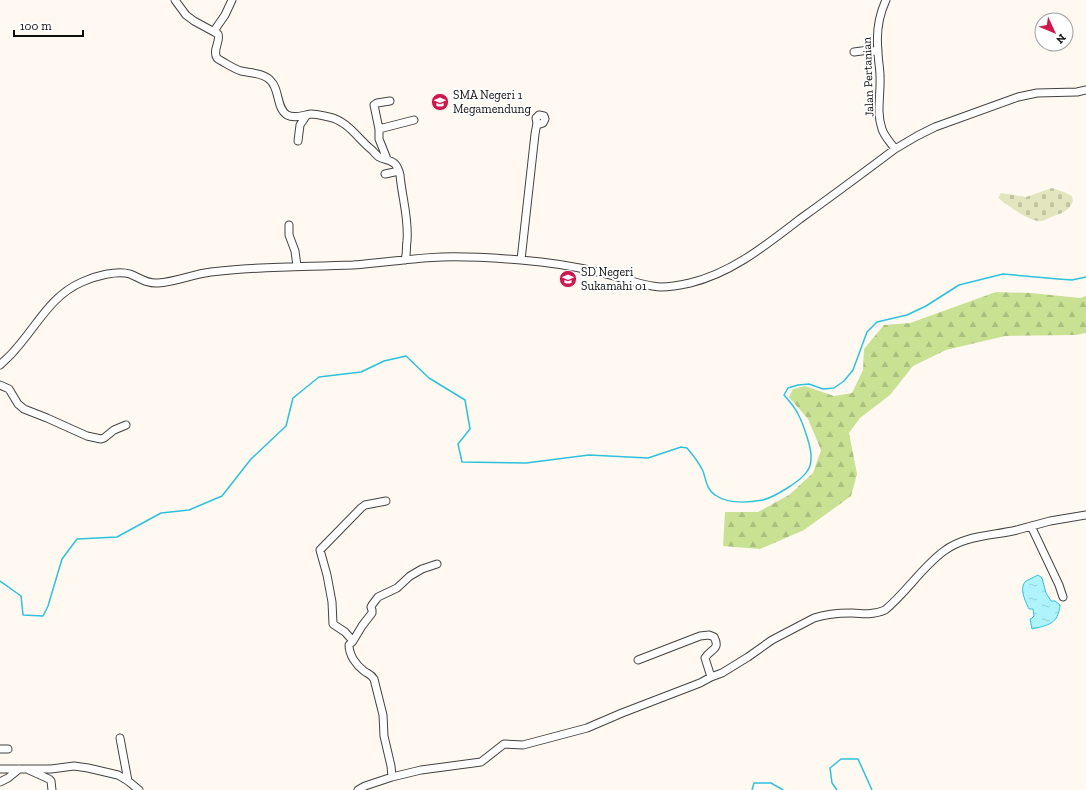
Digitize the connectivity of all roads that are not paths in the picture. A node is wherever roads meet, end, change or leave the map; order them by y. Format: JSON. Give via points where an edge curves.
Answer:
{"nodes":[{"id":1,"x":175,"y":0,"type":"edge"},
{"id":2,"x":232,"y":0,"type":"edge"},
{"id":3,"x":886,"y":0,"type":"edge"},
{"id":4,"x":216,"y":33,"type":"junction"},
{"id":5,"x":854,"y":52,"type":"dead end"},
{"id":6,"x":878,"y":52,"type":"junction"},
{"id":7,"x":1086,"y":90,"type":"edge"},
{"id":8,"x":390,"y":100,"type":"dead end"},
{"id":9,"x":306,"y":116,"type":"junction"},
{"id":10,"x":414,"y":120,"type":"dead end"},
{"id":11,"x":537,"y":123,"type":"dead end"},
{"id":12,"x":379,"y":129,"type":"junction"},
{"id":13,"x":298,"y":141,"type":"dead end"},
{"id":14,"x":895,"y":149,"type":"junction"},
{"id":15,"x":388,"y":160,"type":"junction"},
{"id":16,"x":399,"y":171,"type":"junction"},
{"id":17,"x":385,"y":174,"type":"dead end"},
{"id":18,"x":289,"y":225,"type":"dead end"},
{"id":19,"x":405,"y":260,"type":"junction"},
{"id":20,"x":522,"y":260,"type":"junction"},
{"id":21,"x":297,"y":266,"type":"junction"},
{"id":22,"x":0,"y":365,"type":"edge"},
{"id":23,"x":0,"y":384,"type":"edge"},
{"id":24,"x":126,"y":426,"type":"dead end"},
{"id":25,"x":386,"y":501,"type":"dead end"},
{"id":26,"x":1086,"y":515,"type":"edge"},
{"id":27,"x":1031,"y":526,"type":"junction"},
{"id":28,"x":437,"y":564,"type":"dead end"},
{"id":29,"x":1063,"y":596,"type":"dead end"},
{"id":30,"x":352,"y":641,"type":"junction"},
{"id":31,"x":638,"y":660,"type":"dead end"},
{"id":32,"x":711,"y":677,"type":"junction"},
{"id":33,"x":120,"y":738,"type":"dead end"},
{"id":34,"x":0,"y":749,"type":"edge"},
{"id":35,"x":8,"y":749,"type":"dead end"},
{"id":36,"x":0,"y":769,"type":"edge"},
{"id":37,"x":19,"y":769,"type":"junction"},
{"id":38,"x":27,"y":769,"type":"junction"},
{"id":39,"x":392,"y":777,"type":"junction"},
{"id":40,"x":128,"y":781,"type":"junction"},
{"id":41,"x":0,"y":782,"type":"edge"},
{"id":42,"x":52,"y":790,"type":"edge"},
{"id":43,"x":139,"y":790,"type":"edge"},
{"id":44,"x":358,"y":790,"type":"edge"}],
"edges":[{"from":1,"to":4,"type":"street","via":[[186,15]]},
{"from":2,"to":4,"type":"street","via":[[216,28]]},
{"from":3,"to":6,"type":"street","name":"Jalan Pertanian","via":[[878,21]]},
{"from":4,"to":9,"type":"street","via":[[219,38],[216,54],[219,59],[234,68],[268,78],[275,86],[285,114],[293,117]]},
{"from":5,"to":6,"type":"street"},
{"from":6,"to":14,"type":"street","name":"Jalan Pertanian","via":[[881,124],[884,134]]},
{"from":7,"to":14,"type":"street","via":[[1018,97],[935,127]]},
{"from":8,"to":12,"type":"street","via":[[374,105]]},
{"from":9,"to":13,"type":"street","via":[[300,125]]},
{"from":9,"to":15,"type":"street","via":[[313,114],[337,120],[357,134],[378,156]]},
{"from":10,"to":12,"type":"street"},
{"from":11,"to":20,"type":"street"},
{"from":12,"to":15,"type":"street"},
{"from":14,"to":20,"type":"street","via":[[742,261],[717,274],[692,282],[661,287],[600,272]]},
{"from":15,"to":16,"type":"street","via":[[396,165]]},
{"from":16,"to":17,"type":"street"},
{"from":16,"to":19,"type":"street","via":[[408,231]]},
{"from":18,"to":21,"type":"street"},
{"from":19,"to":20,"type":"street","via":[[456,257]]},
{"from":19,"to":21,"type":"street"},
{"from":21,"to":22,"type":"street","via":[[210,272],[154,283],[144,282],[127,273],[93,278],[58,297]]},
{"from":23,"to":24,"type":"street","via":[[9,388],[24,409],[87,436],[101,439]]},
{"from":25,"to":30,"type":"street","via":[[365,505],[320,550],[331,595],[332,624]]},
{"from":26,"to":27,"type":"street"},
{"from":27,"to":29,"type":"street"},
{"from":27,"to":32,"type":"street","via":[[970,539],[945,550],[885,610],[871,614],[840,613],[820,616],[772,640],[722,673]]},
{"from":28,"to":30,"type":"street","via":[[422,569],[397,588],[378,597],[371,607],[372,613]]},
{"from":30,"to":39,"type":"street","via":[[348,647],[351,655],[374,679],[383,715],[384,736],[392,766]]},
{"from":31,"to":32,"type":"street","via":[[700,636],[710,635],[717,643],[715,649],[705,658]]},
{"from":32,"to":39,"type":"street","via":[[587,728],[523,745],[504,744],[477,763],[433,768]]},
{"from":33,"to":40,"type":"street"},
{"from":34,"to":35,"type":"street"},
{"from":36,"to":37,"type":"street"},
{"from":37,"to":38,"type":"street"},
{"from":37,"to":41,"type":"street"},
{"from":38,"to":40,"type":"street","via":[[74,766],[112,773]]},
{"from":38,"to":42,"type":"street","via":[[49,779]]},
{"from":39,"to":44,"type":"street"},
{"from":40,"to":43,"type":"street"}]}
